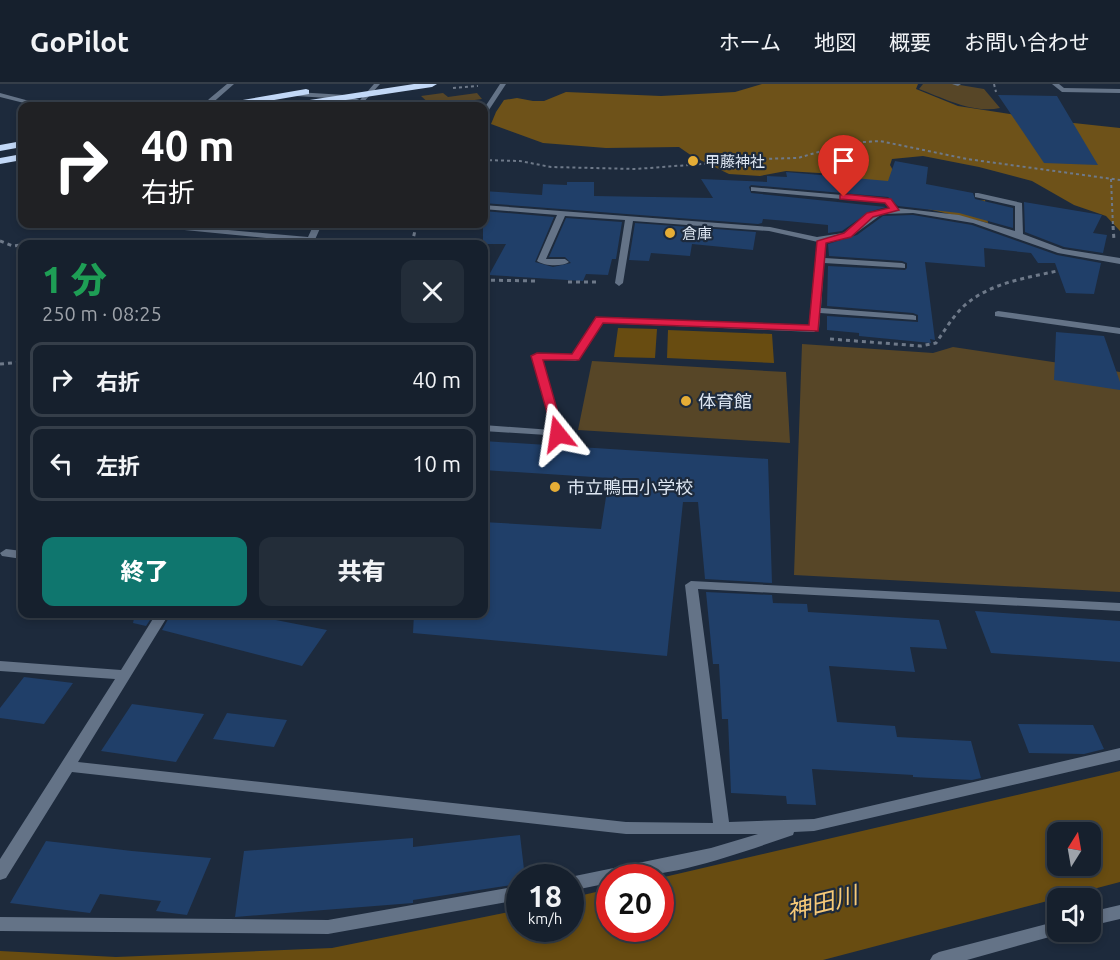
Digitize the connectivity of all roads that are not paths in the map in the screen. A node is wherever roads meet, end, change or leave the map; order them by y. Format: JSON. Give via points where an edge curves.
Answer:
{"nodes":[{"id":1,"x":231,"y":84,"type":"edge"},
{"id":2,"x":377,"y":84,"type":"edge"},
{"id":3,"x":432,"y":84,"type":"edge"},
{"id":4,"x":503,"y":84,"type":"edge"},
{"id":5,"x":1055,"y":84,"type":"edge"},
{"id":6,"x":346,"y":86,"type":"dead end"},
{"id":7,"x":1120,"y":91,"type":"edge"},
{"id":8,"x":369,"y":93,"type":"junction"},
{"id":9,"x":296,"y":94,"type":"junction"},
{"id":10,"x":0,"y":95,"type":"edge"},
{"id":11,"x":345,"y":97,"type":"junction"},
{"id":12,"x":27,"y":102,"type":"edge"},
{"id":13,"x":210,"y":102,"type":"edge"},
{"id":14,"x":249,"y":102,"type":"edge"},
{"id":15,"x":314,"y":102,"type":"edge"},
{"id":16,"x":354,"y":102,"type":"edge"},
{"id":17,"x":362,"y":102,"type":"edge"},
{"id":18,"x":488,"y":107,"type":"edge"},
{"id":19,"x":18,"y":145,"type":"edge"},
{"id":20,"x":0,"y":148,"type":"edge"},
{"id":21,"x":18,"y":158,"type":"edge"},
{"id":22,"x":0,"y":161,"type":"edge"},
{"id":23,"x":754,"y":189,"type":"dead end"},
{"id":24,"x":978,"y":195,"type":"dead end"},
{"id":25,"x":488,"y":207,"type":"edge"},
{"id":26,"x":895,"y":210,"type":"junction"},
{"id":27,"x":562,"y":213,"type":"junction"},
{"id":28,"x":629,"y":218,"type":"junction"},
{"id":29,"x":182,"y":228,"type":"edge"},
{"id":30,"x":1019,"y":235,"type":"junction"},
{"id":31,"x":292,"y":240,"type":"edge"},
{"id":32,"x":822,"y":241,"type":"junction"},
{"id":33,"x":822,"y":260,"type":"junction"},
{"id":34,"x":1120,"y":261,"type":"edge"},
{"id":35,"x":565,"y":262,"type":"dead end"},
{"id":36,"x":902,"y":266,"type":"dead end"},
{"id":37,"x":619,"y":283,"type":"dead end"},
{"id":38,"x":815,"y":309,"type":"junction"},
{"id":39,"x":998,"y":314,"type":"dead end"},
{"id":40,"x":914,"y":318,"type":"dead end"},
{"id":41,"x":1120,"y":331,"type":"edge"},
{"id":42,"x":488,"y":428,"type":"edge"},
{"id":43,"x":6,"y":553,"type":"dead end"},
{"id":44,"x":18,"y":554,"type":"edge"},
{"id":45,"x":1120,"y":607,"type":"edge"},
{"id":46,"x":160,"y":618,"type":"edge"},
{"id":47,"x":0,"y":666,"type":"edge"},
{"id":48,"x":125,"y":675,"type":"junction"},
{"id":49,"x":1120,"y":754,"type":"edge"},
{"id":50,"x":67,"y":766,"type":"junction"},
{"id":51,"x":804,"y":826,"type":"junction"},
{"id":52,"x":722,"y":829,"type":"junction"},
{"id":53,"x":0,"y":873,"type":"edge"},
{"id":54,"x":584,"y":881,"type":"edge"},
{"id":55,"x":506,"y":895,"type":"edge"},
{"id":56,"x":1120,"y":912,"type":"edge"},
{"id":57,"x":1101,"y":917,"type":"edge"},
{"id":58,"x":0,"y":924,"type":"edge"},
{"id":59,"x":1047,"y":931,"type":"edge"},
{"id":60,"x":939,"y":960,"type":"edge"}],
"edges":[{"from":1,"to":13,"type":"street"},
{"from":2,"to":8,"type":"street"},
{"from":3,"to":8,"type":"highway"},
{"from":4,"to":18,"type":"street"},
{"from":5,"to":7,"type":"street","via":[[1062,90]]},
{"from":6,"to":9,"type":"highway"},
{"from":8,"to":11,"type":"highway"},
{"from":8,"to":17,"type":"street"},
{"from":9,"to":11,"type":"street"},
{"from":9,"to":14,"type":"highway"},
{"from":10,"to":12,"type":"street"},
{"from":11,"to":15,"type":"highway"},
{"from":11,"to":16,"type":"street"},
{"from":19,"to":20,"type":"highway"},
{"from":21,"to":22,"type":"highway"},
{"from":23,"to":26,"type":"street","via":[[888,201]]},
{"from":24,"to":30,"type":"street","via":[[1018,205]]},
{"from":25,"to":27,"type":"street"},
{"from":26,"to":30,"type":"street","via":[[967,220]]},
{"from":26,"to":32,"type":"street","via":[[870,215],[847,235]]},
{"from":27,"to":28,"type":"street"},
{"from":27,"to":35,"type":"street","via":[[541,261]]},
{"from":28,"to":32,"type":"street","via":[[770,229]]},
{"from":28,"to":37,"type":"street"},
{"from":29,"to":31,"type":"street"},
{"from":30,"to":34,"type":"street","via":[[1062,251]]},
{"from":32,"to":33,"type":"street"},
{"from":33,"to":36,"type":"street"},
{"from":33,"to":38,"type":"street"},
{"from":38,"to":40,"type":"street"},
{"from":38,"to":42,"type":"street","via":[[813,333],[600,320],[575,358],[537,356],[558,434]]},
{"from":39,"to":41,"type":"street"},
{"from":43,"to":44,"type":"street"},
{"from":45,"to":52,"type":"street","via":[[691,585]]},
{"from":46,"to":48,"type":"street"},
{"from":47,"to":48,"type":"street"},
{"from":48,"to":50,"type":"street"},
{"from":49,"to":51,"type":"street"},
{"from":50,"to":52,"type":"street","via":[[626,828]]},
{"from":50,"to":53,"type":"street"},
{"from":51,"to":52,"type":"street"},
{"from":51,"to":54,"type":"street","via":[[711,855]]},
{"from":55,"to":58,"type":"street","via":[[328,927]]},
{"from":56,"to":57,"type":"street"},
{"from":59,"to":60,"type":"street"}]}
